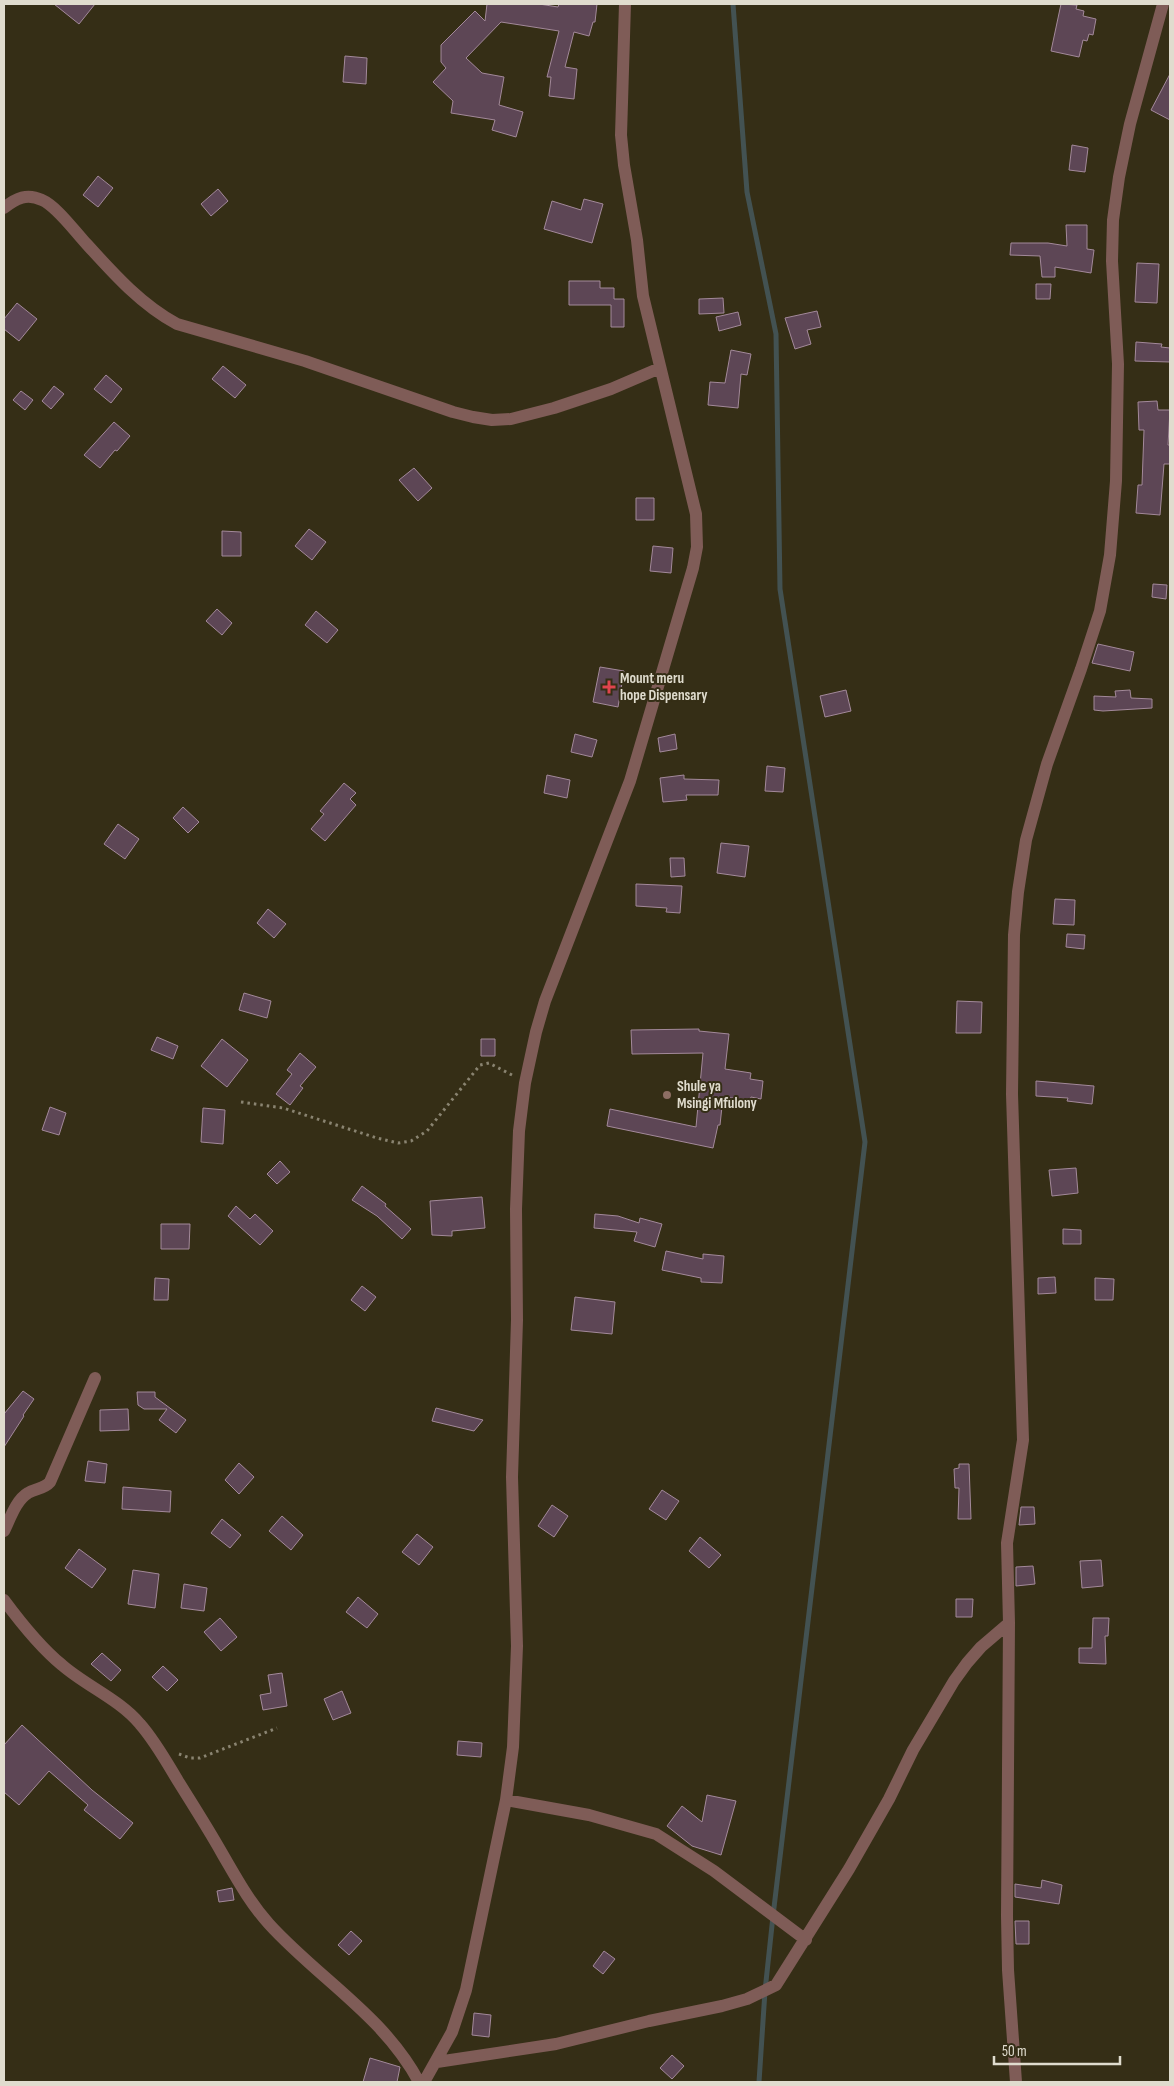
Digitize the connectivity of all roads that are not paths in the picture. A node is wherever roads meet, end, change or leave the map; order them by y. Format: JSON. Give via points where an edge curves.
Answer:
{"nodes":[{"id":1,"x":625,"y":4,"type":"edge"},
{"id":2,"x":1163,"y":4,"type":"edge"},
{"id":3,"x":4,"y":208,"type":"edge"},
{"id":4,"x":660,"y":368,"type":"junction"},
{"id":5,"x":95,"y":1378,"type":"dead end"},
{"id":6,"x":4,"y":1531,"type":"edge"},
{"id":7,"x":4,"y":1600,"type":"edge"},
{"id":8,"x":1009,"y":1623,"type":"junction"},
{"id":9,"x":506,"y":1800,"type":"junction"},
{"id":10,"x":806,"y":1940,"type":"junction"},
{"id":11,"x":436,"y":2062,"type":"junction"},
{"id":12,"x":419,"y":2082,"type":"edge"},
{"id":13,"x":424,"y":2082,"type":"edge"},
{"id":14,"x":1016,"y":2082,"type":"edge"}],
"edges":[{"from":1,"to":4,"type":"street","via":[[621,135],[643,296]]},
{"from":2,"to":8,"type":"street","via":[[1128,131],[1113,220],[1118,364],[1115,510],[1108,570],[1092,637],[1047,764],[1026,840],[1018,892],[1013,956],[1012,1094],[1022,1440],[1007,1543]]},
{"from":3,"to":4,"type":"street","via":[[17,198],[30,196],[44,201],[144,303],[178,324],[305,361],[472,417],[510,419],[529,415],[612,390]]},
{"from":4,"to":9,"type":"street","via":[[696,514],[697,547],[630,781],[545,1001],[525,1083],[519,1132],[512,1449],[517,1675]]},
{"from":5,"to":6,"type":"street","via":[[50,1482],[24,1496]]},
{"from":7,"to":12,"type":"street","via":[[62,1666],[139,1722],[253,1906],[284,1940],[384,2033],[400,2051]]},
{"from":8,"to":10,"type":"street","via":[[981,1647],[954,1681],[850,1869]]},
{"from":8,"to":14,"type":"street","via":[[1007,1916]]},
{"from":9,"to":10,"type":"street","via":[[589,1815],[656,1834],[714,1871]]},
{"from":9,"to":11,"type":"street","via":[[466,1990],[452,2032]]},
{"from":10,"to":11,"type":"street","via":[[776,1985],[747,1999],[556,2044]]},
{"from":11,"to":13,"type":"street"}]}
